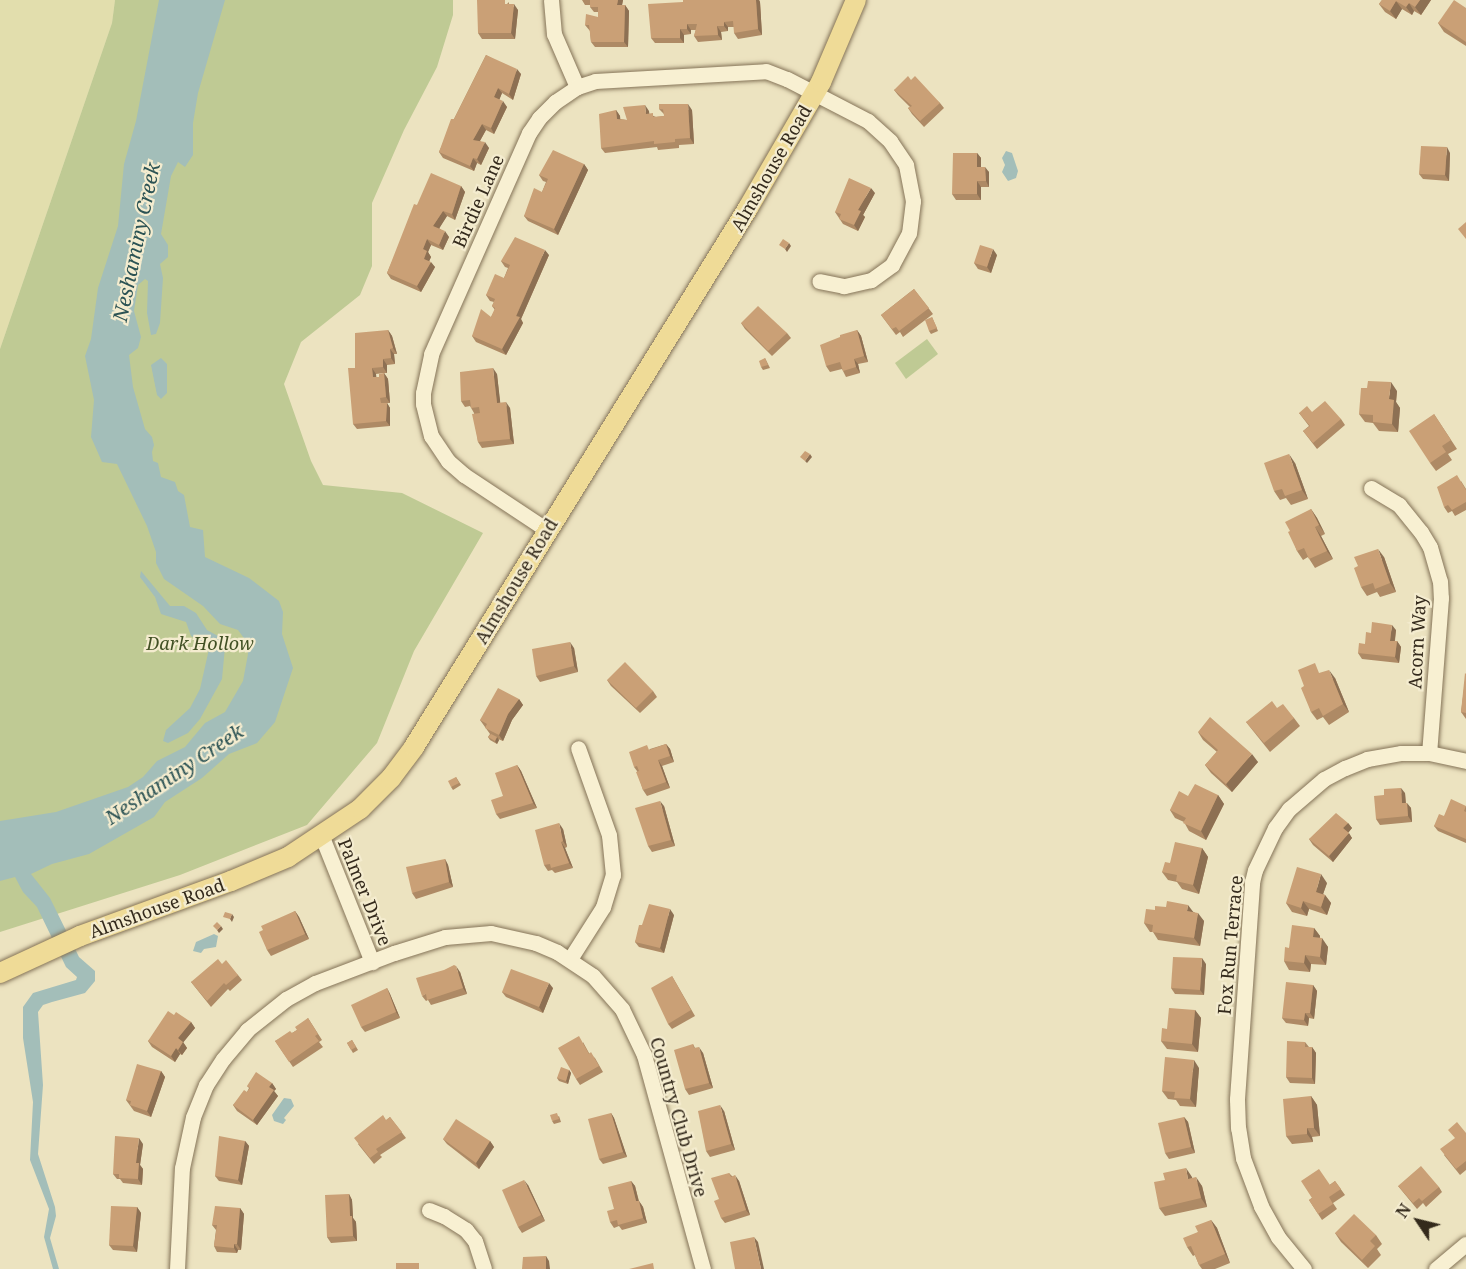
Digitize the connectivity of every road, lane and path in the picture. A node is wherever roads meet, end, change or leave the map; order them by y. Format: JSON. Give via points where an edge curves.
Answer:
{"nodes":[{"id":1,"x":551,"y":0,"type":"edge"},
{"id":2,"x":856,"y":0,"type":"edge"},
{"id":3,"x":577,"y":87,"type":"junction"},
{"id":4,"x":815,"y":93,"type":"junction"},
{"id":5,"x":819,"y":281,"type":"dead end"},
{"id":6,"x":1371,"y":488,"type":"dead end"},
{"id":7,"x":547,"y":530,"type":"junction"},
{"id":8,"x":578,"y":748,"type":"dead end"},
{"id":9,"x":1429,"y":753,"type":"junction"},
{"id":10,"x":1466,"y":761,"type":"edge"},
{"id":11,"x":322,"y":837,"type":"junction"},
{"id":12,"x":570,"y":959,"type":"junction"},
{"id":13,"x":372,"y":962,"type":"junction"},
{"id":14,"x":8,"y":969,"type":"edge"},
{"id":15,"x":429,"y":1210,"type":"dead end"},
{"id":16,"x":1466,"y":1244,"type":"edge"},
{"id":17,"x":177,"y":1269,"type":"edge"},
{"id":18,"x":484,"y":1269,"type":"edge"},
{"id":19,"x":703,"y":1269,"type":"edge"},
{"id":20,"x":1304,"y":1269,"type":"edge"},
{"id":21,"x":1436,"y":1269,"type":"edge"}],
"edges":[{"from":1,"to":3,"type":"street","via":[[554,34]]},
{"from":2,"to":4,"type":"main road","name":"Almshouse Road"},
{"from":3,"to":4,"type":"street","name":"Birdie Lane","via":[[602,81],[762,71]]},
{"from":3,"to":7,"type":"street","name":"Birdie Lane","via":[[546,110],[529,134],[431,354],[423,393],[431,436],[448,461]]},
{"from":4,"to":5,"type":"street","name":"Birdie Lane","via":[[868,121],[890,141],[906,165],[914,201],[908,239],[900,255],[882,273],[855,285]]},
{"from":4,"to":7,"type":"main road","name":"Almshouse Road"},
{"from":6,"to":9,"type":"street","name":"Acorn Way","via":[[1399,505],[1421,532],[1440,581]]},
{"from":7,"to":11,"type":"main road","name":"Almshouse Road","via":[[403,763],[374,797]]},
{"from":8,"to":12,"type":"street","via":[[609,835],[613,875],[603,908]]},
{"from":9,"to":10,"type":"street","name":"Fox Run Terrace"},
{"from":9,"to":20,"type":"street","name":"Fox Run Terrace","via":[[1378,756],[1324,779],[1275,828],[1252,882],[1238,1128],[1261,1206],[1278,1237]]},
{"from":11,"to":13,"type":"street","name":"Palmer Drive"},
{"from":11,"to":14,"type":"main road","name":"Almshouse Road","via":[[288,857],[231,881],[99,929]]},
{"from":12,"to":13,"type":"street","name":"Country Club Drive","via":[[536,943],[491,933],[445,937]]},
{"from":12,"to":19,"type":"street","name":"Country Club Drive","via":[[609,992],[644,1055]]},
{"from":13,"to":17,"type":"street","name":"Country Club Drive","via":[[315,983],[286,999],[248,1030],[223,1059],[200,1100],[185,1151]]},
{"from":15,"to":18,"type":"street","via":[[466,1230]]},
{"from":16,"to":21,"type":"street"}]}
